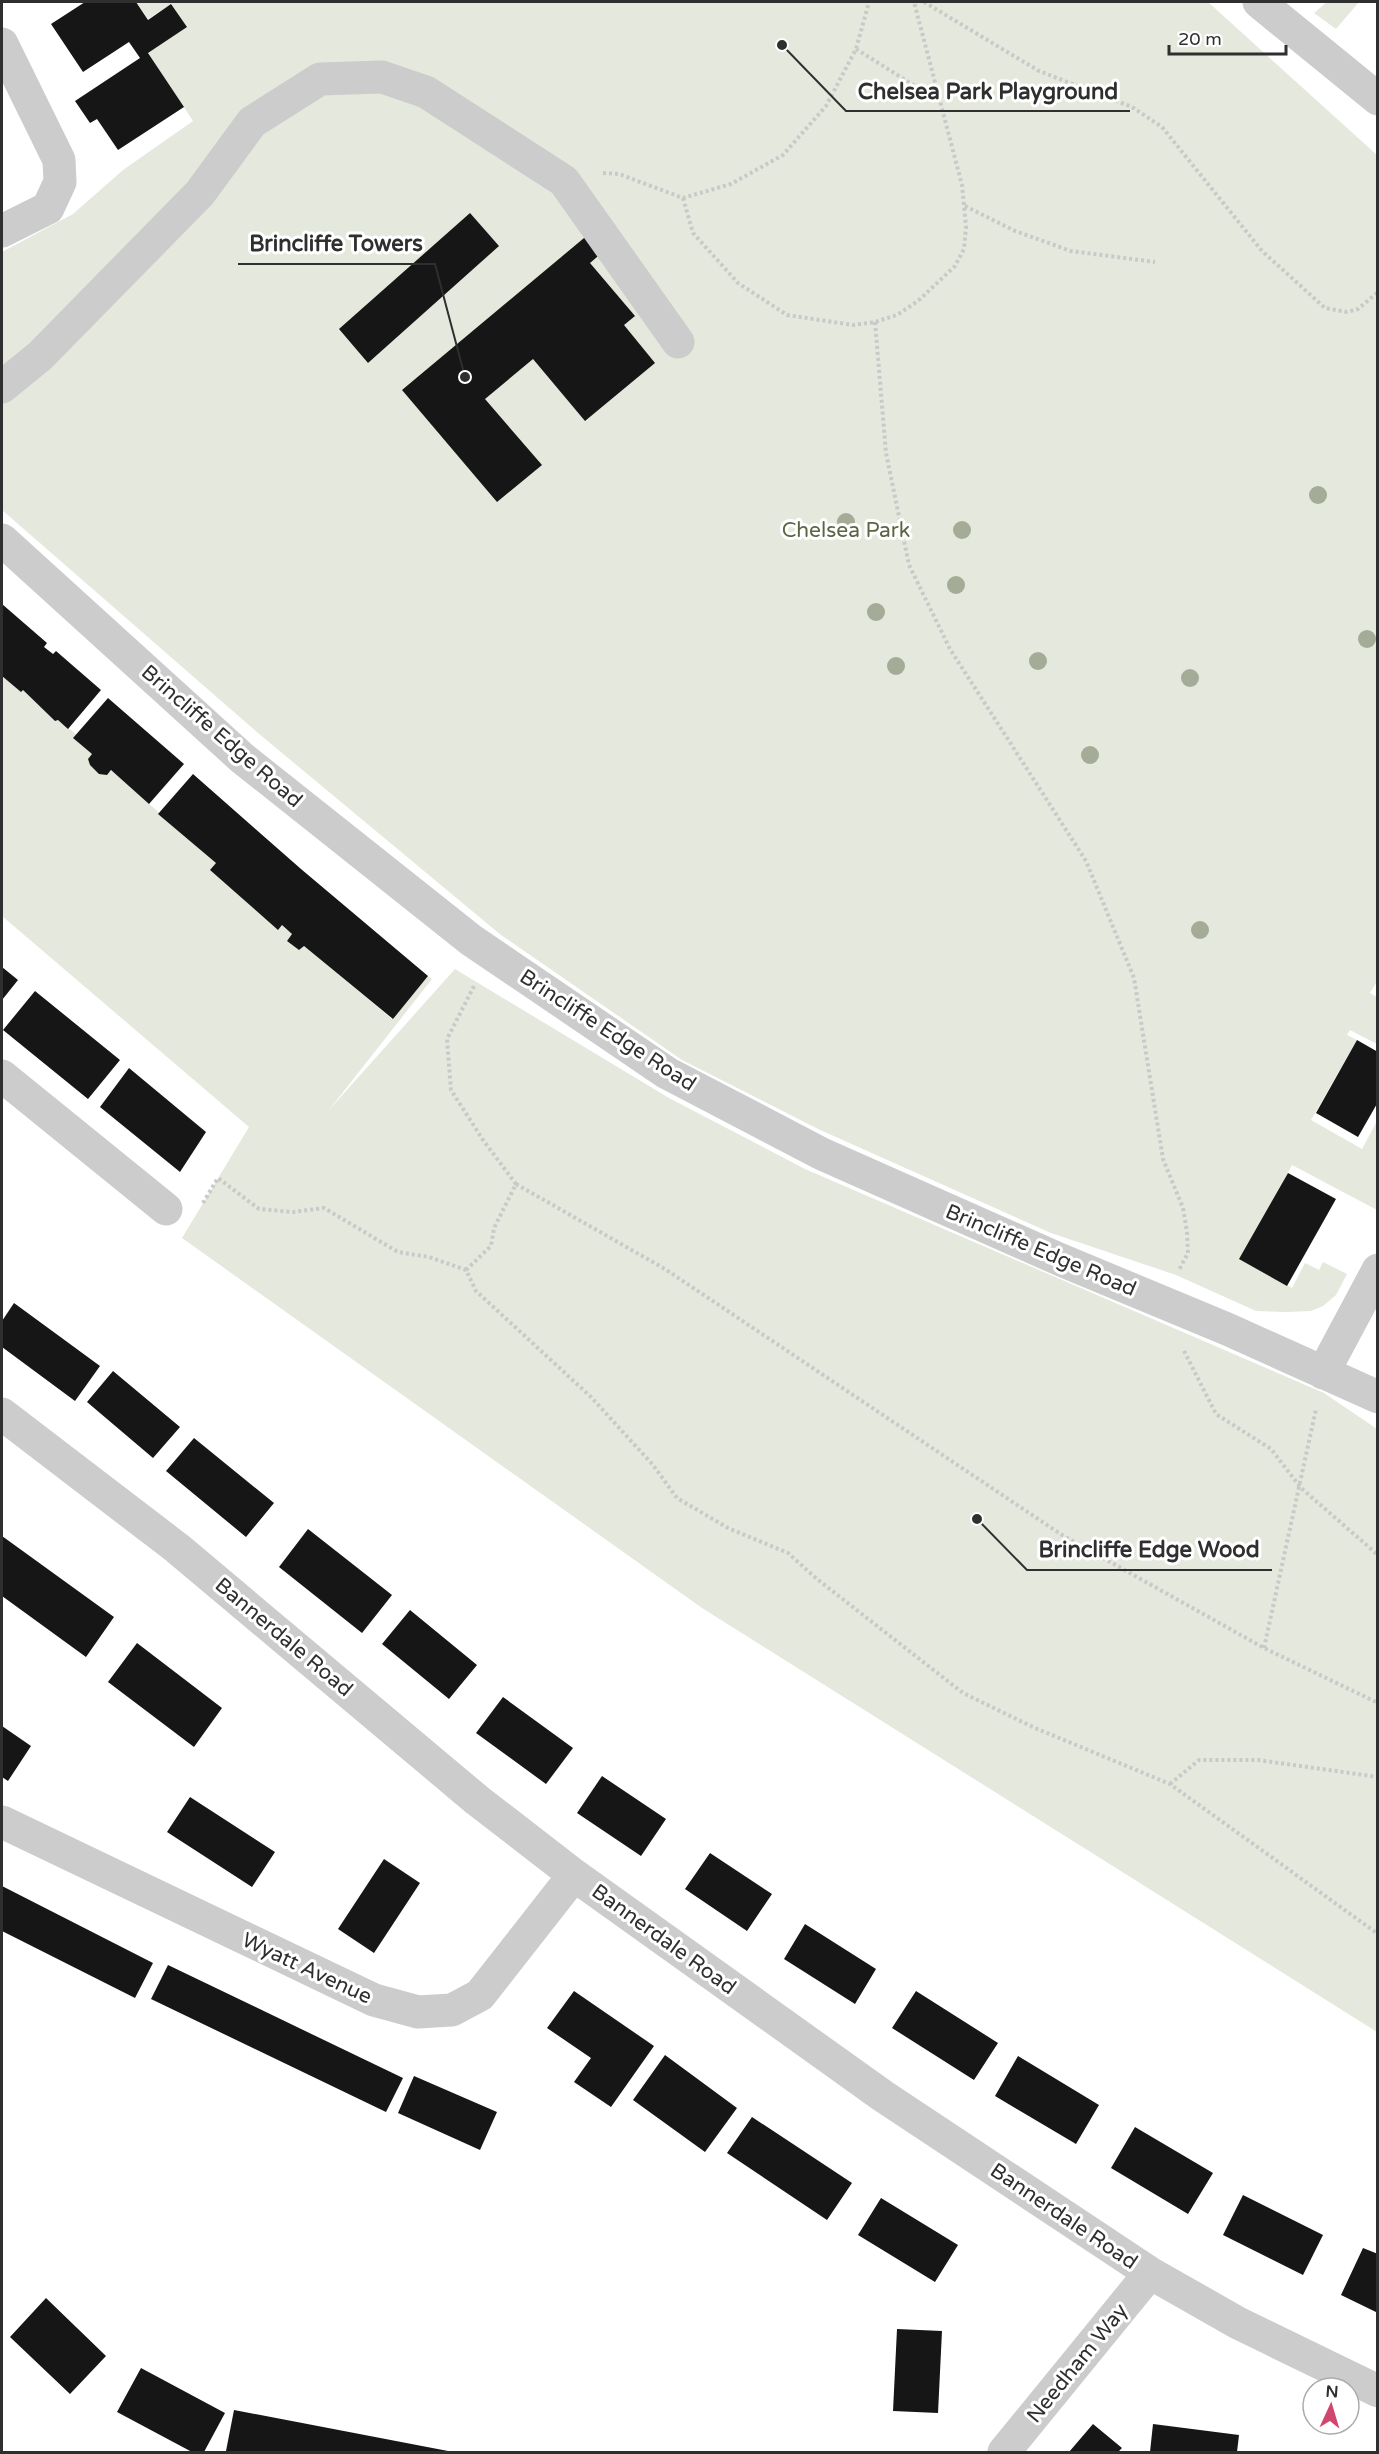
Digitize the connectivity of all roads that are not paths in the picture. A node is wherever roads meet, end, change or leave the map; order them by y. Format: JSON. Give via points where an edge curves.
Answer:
{"nodes":[{"id":1,"x":1259,"y":2,"type":"edge"},
{"id":2,"x":2,"y":44,"type":"edge"},
{"id":3,"x":1377,"y":99,"type":"edge"},
{"id":4,"x":2,"y":231,"type":"edge"},
{"id":5,"x":678,"y":342,"type":"dead end"},
{"id":6,"x":2,"y":387,"type":"edge"},
{"id":7,"x":2,"y":540,"type":"edge"},
{"id":8,"x":2,"y":1076,"type":"edge"},
{"id":9,"x":166,"y":1209,"type":"road end"},
{"id":10,"x":1377,"y":1270,"type":"edge"},
{"id":11,"x":1323,"y":1373,"type":"junction"},
{"id":12,"x":1377,"y":1397,"type":"edge"},
{"id":13,"x":2,"y":1414,"type":"edge"},
{"id":14,"x":2,"y":1822,"type":"edge"},
{"id":15,"x":574,"y":1875,"type":"junction"},
{"id":16,"x":1150,"y":2273,"type":"junction"},
{"id":17,"x":1377,"y":2391,"type":"edge"},
{"id":18,"x":1004,"y":2452,"type":"edge"}],
"edges":[{"from":1,"to":3,"type":"street"},
{"from":2,"to":4,"type":"street","via":[[58,160],[60,182],[48,208]]},
{"from":5,"to":6,"type":"street","via":[[564,181],[426,92],[382,77],[320,79],[252,122],[200,193],[40,356]]},
{"from":7,"to":11,"type":"street","name":"Brincliffe Edge Road","via":[[242,758],[471,940],[667,1073],[822,1154]]},
{"from":8,"to":9,"type":"street"},
{"from":10,"to":11,"type":"street"},
{"from":11,"to":12,"type":"street","name":"Brincliffe Edge Road"},
{"from":13,"to":15,"type":"street","name":"Bannerdale Road","via":[[177,1548],[477,1800]]},
{"from":14,"to":15,"type":"street","name":"Wyatt Avenue","via":[[374,2000],[418,2012],[452,2010],[480,1995]]},
{"from":15,"to":16,"type":"street","name":"Bannerdale Road","via":[[883,2096]]},
{"from":16,"to":17,"type":"street","name":"Bannerdale Road","via":[[1238,2323]]},
{"from":16,"to":18,"type":"street","name":"Needham Way"}]}
